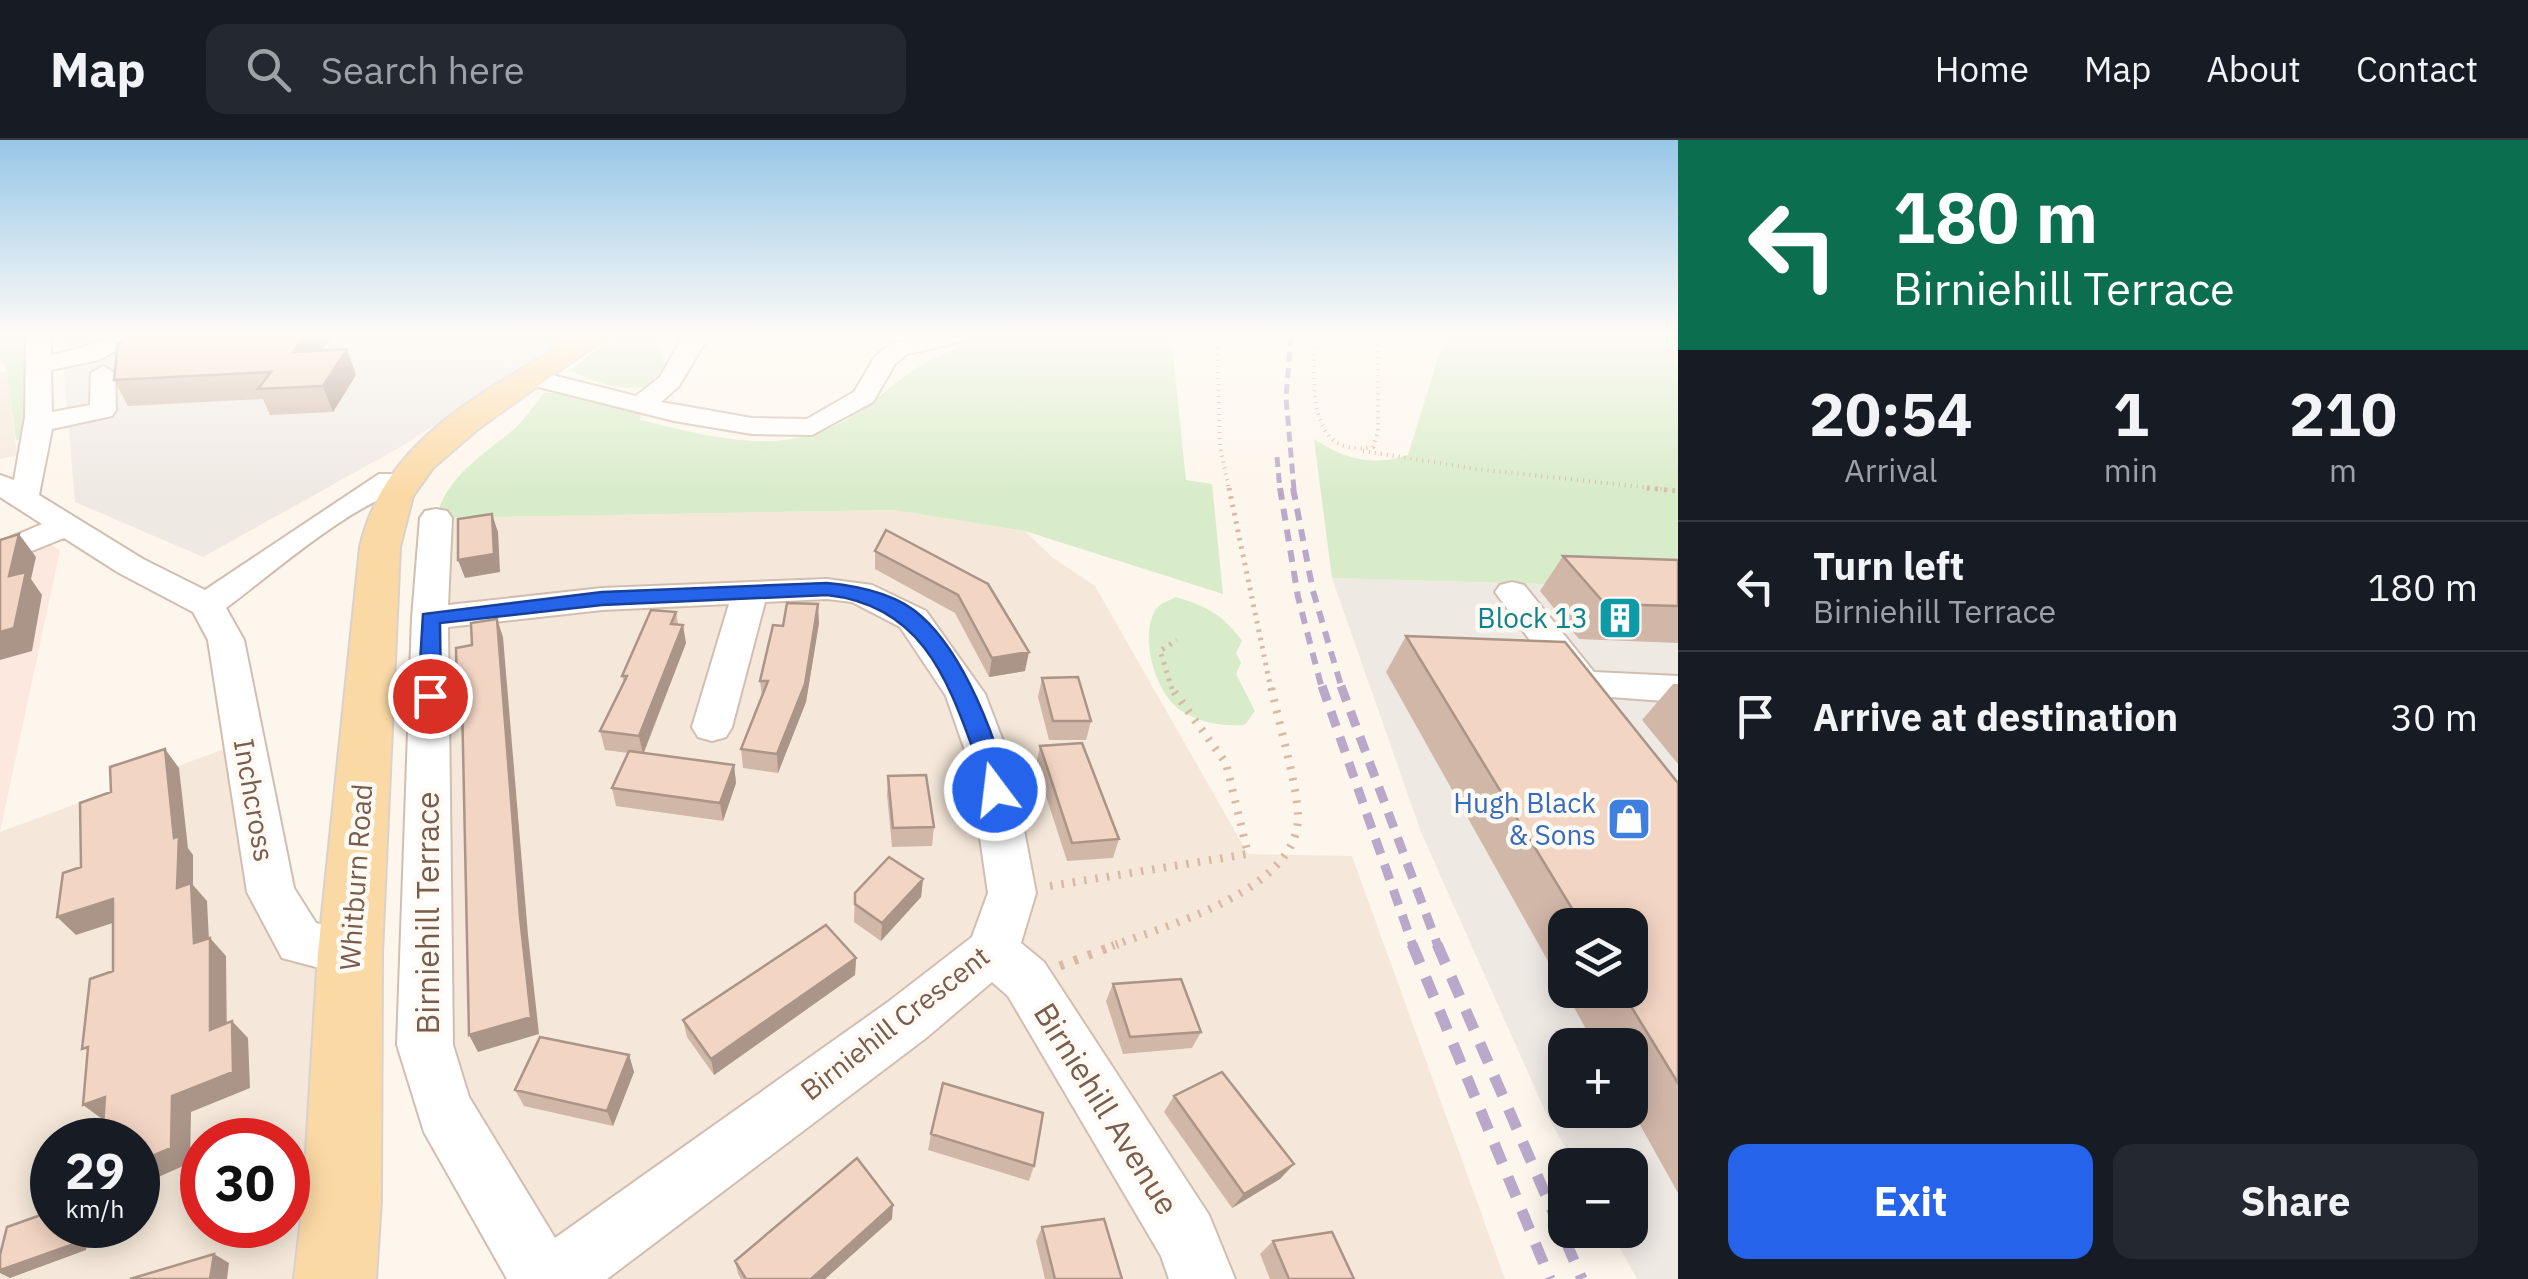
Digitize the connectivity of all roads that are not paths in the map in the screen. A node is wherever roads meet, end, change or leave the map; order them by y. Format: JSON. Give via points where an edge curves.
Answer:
{"nodes":[{"id":1,"x":39,"y":389,"type":"edge"},
{"id":2,"x":103,"y":389,"type":"edge"},
{"id":3,"x":516,"y":389,"type":"edge"},
{"id":4,"x":579,"y":389,"type":"edge"},
{"id":5,"x":660,"y":389,"type":"edge"},
{"id":6,"x":869,"y":389,"type":"edge"},
{"id":7,"x":642,"y":404,"type":"junction"},
{"id":8,"x":40,"y":423,"type":"junction"},
{"id":9,"x":12,"y":490,"type":"edge"},
{"id":10,"x":420,"y":499,"type":"junction"},
{"id":11,"x":66,"y":526,"type":"junction"},
{"id":12,"x":0,"y":554,"type":"edge"},
{"id":13,"x":1512,"y":592,"type":"dead end"},
{"id":14,"x":750,"y":593,"type":"junction"},
{"id":15,"x":207,"y":605,"type":"junction"},
{"id":16,"x":430,"y":618,"type":"junction"},
{"id":17,"x":1678,"y":689,"type":"edge"},
{"id":18,"x":712,"y":727,"type":"dead end"},
{"id":19,"x":350,"y":953,"type":"junction"},
{"id":20,"x":1009,"y":965,"type":"junction"},
{"id":21,"x":335,"y":1279,"type":"edge"},
{"id":22,"x":542,"y":1279,"type":"edge"},
{"id":23,"x":553,"y":1279,"type":"edge"},
{"id":24,"x":1202,"y":1279,"type":"edge"}],
"edges":[{"from":1,"to":8,"type":"street"},
{"from":2,"to":8,"type":"street","via":[[104,410]]},
{"from":3,"to":10,"type":"main road","name":"Whitburn Road","via":[[443,440]]},
{"from":4,"to":7,"type":"street"},
{"from":5,"to":7,"type":"street"},
{"from":6,"to":7,"type":"street","via":[[812,427],[752,426]]},
{"from":8,"to":9,"type":"street","via":[[34,467]]},
{"from":9,"to":11,"type":"street"},
{"from":10,"to":15,"type":"street","via":[[389,480]]},
{"from":10,"to":16,"type":"street","name":"Birniehill Terrace"},
{"from":10,"to":19,"type":"main road","name":"Whitburn Road","via":[[390,505],[380,546]]},
{"from":11,"to":12,"type":"street"},
{"from":11,"to":15,"type":"street"},
{"from":13,"to":17,"type":"street","via":[[1595,701]]},
{"from":14,"to":16,"type":"street","name":"Birniehill Crescent","via":[[602,598]]},
{"from":14,"to":18,"type":"street"},
{"from":14,"to":20,"type":"street","name":"Birniehill Crescent","via":[[860,592],[913,619],[965,694],[990,762],[1012,892]]},
{"from":15,"to":19,"type":"street","name":"Inchcross","via":[[226,640],[271,892],[300,942]]},
{"from":16,"to":22,"type":"street","name":"Birniehill Terrace","via":[[425,1045],[445,1111]]},
{"from":19,"to":21,"type":"main road","name":"Whitburn Road"},
{"from":20,"to":23,"type":"street","name":"Birniehill Crescent","via":[[907,1020]]},
{"from":20,"to":24,"type":"street","name":"Birniehill Avenue","via":[[1186,1238]]}]}
